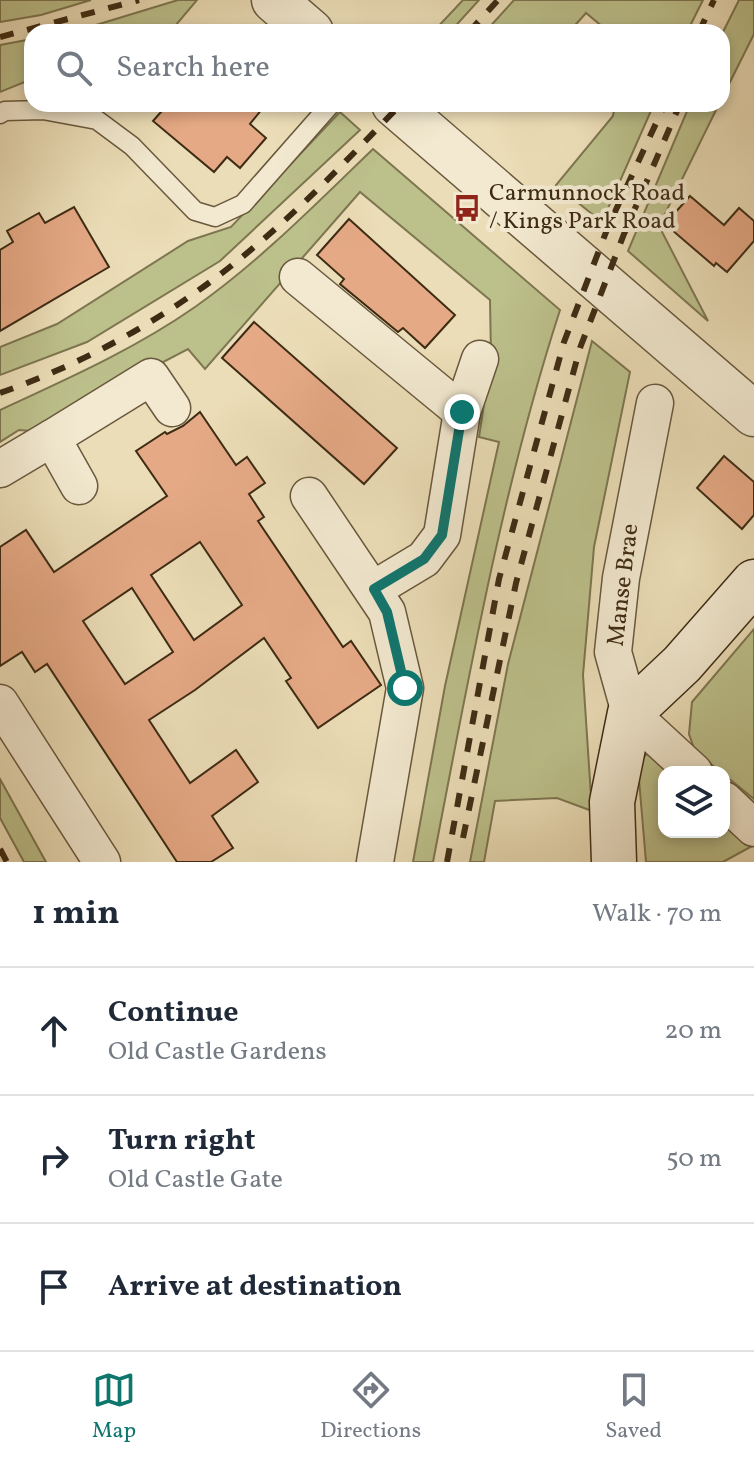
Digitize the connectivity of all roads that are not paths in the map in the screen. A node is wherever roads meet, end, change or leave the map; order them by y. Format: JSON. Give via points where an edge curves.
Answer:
{"nodes":[{"id":1,"x":274,"y":0,"type":"edge"},
{"id":2,"x":302,"y":24,"type":"edge"},
{"id":3,"x":24,"y":110,"type":"edge"},
{"id":4,"x":54,"y":112,"type":"edge"},
{"id":5,"x":324,"y":112,"type":"edge"},
{"id":6,"x":403,"y":112,"type":"edge"},
{"id":7,"x":0,"y":114,"type":"edge"},
{"id":8,"x":298,"y":277,"type":"dead end"},
{"id":9,"x":480,"y":359,"type":"dead end"},
{"id":10,"x":655,"y":403,"type":"dead end"},
{"id":11,"x":172,"y":408,"type":"dead end"},
{"id":12,"x":462,"y":412,"type":"junction"},
{"id":13,"x":754,"y":414,"type":"edge"},
{"id":14,"x":52,"y":438,"type":"junction"},
{"id":15,"x":0,"y":469,"type":"edge"},
{"id":16,"x":79,"y":486,"type":"dead end"},
{"id":17,"x":309,"y":496,"type":"dead end"},
{"id":18,"x":754,"y":582,"type":"edge"},
{"id":19,"x":374,"y":589,"type":"junction"},
{"id":20,"x":0,"y":703,"type":"edge"},
{"id":21,"x":630,"y":713,"type":"junction"},
{"id":22,"x":687,"y":766,"type":"edge"},
{"id":23,"x":730,"y":806,"type":"edge"},
{"id":24,"x":754,"y":828,"type":"edge"},
{"id":25,"x":102,"y":862,"type":"edge"},
{"id":26,"x":375,"y":862,"type":"edge"},
{"id":27,"x":614,"y":862,"type":"edge"}],
"edges":[{"from":1,"to":2,"type":"street"},
{"from":3,"to":7,"type":"lane"},
{"from":4,"to":5,"type":"lane","via":[[97,120],[132,146],[195,211],[215,217],[243,204]]},
{"from":6,"to":13,"type":"street"},
{"from":8,"to":12,"type":"street"},
{"from":9,"to":12,"type":"street"},
{"from":10,"to":21,"type":"street","name":"Manse Brae","via":[[621,578],[613,652]]},
{"from":11,"to":14,"type":"street","via":[[151,377]]},
{"from":12,"to":19,"type":"street","via":[[442,535],[424,559]]},
{"from":14,"to":15,"type":"street"},
{"from":14,"to":16,"type":"street"},
{"from":17,"to":19,"type":"street"},
{"from":18,"to":21,"type":"street","via":[[682,664]]},
{"from":19,"to":26,"type":"street","via":[[387,612],[405,688]]},
{"from":20,"to":25,"type":"street"},
{"from":21,"to":22,"type":"street"},
{"from":21,"to":27,"type":"street","name":"Manse Brae","via":[[612,802]]},
{"from":23,"to":24,"type":"street"}]}
